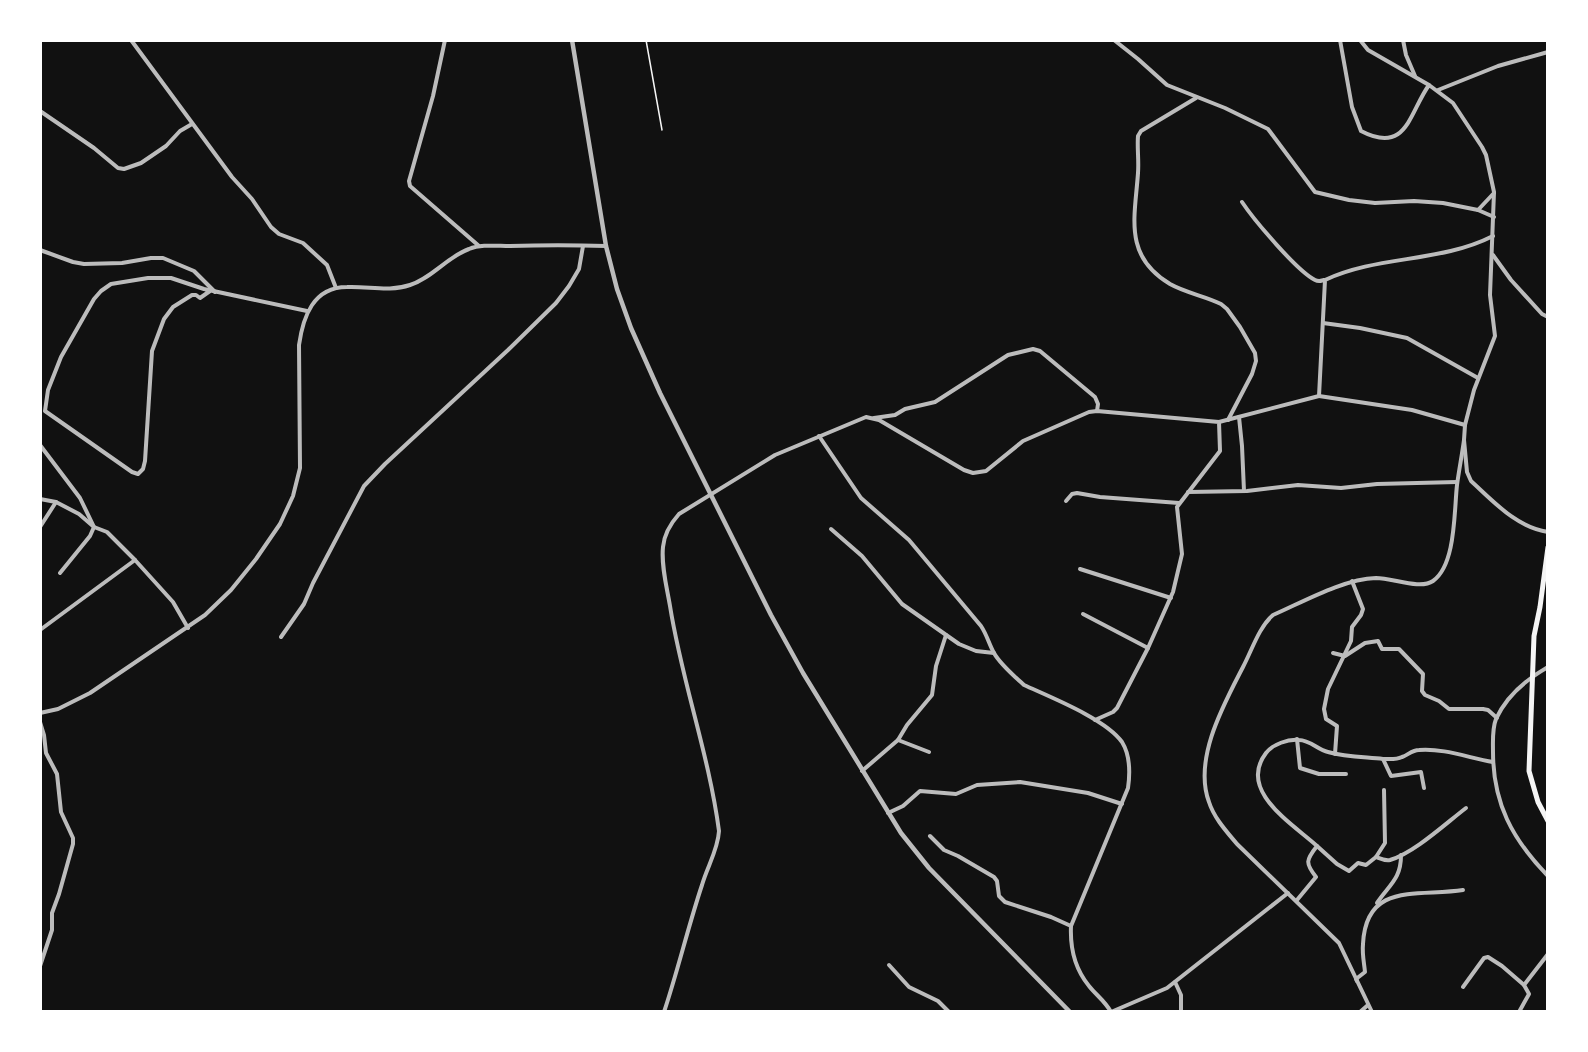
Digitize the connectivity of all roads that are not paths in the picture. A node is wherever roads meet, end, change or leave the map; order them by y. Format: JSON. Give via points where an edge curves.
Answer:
{"nodes":[{"id":1,"x":130,"y":40,"type":"edge"},
{"id":2,"x":445,"y":40,"type":"edge"},
{"id":3,"x":572,"y":40,"type":"edge"},
{"id":4,"x":1114,"y":40,"type":"edge"},
{"id":5,"x":1340,"y":40,"type":"edge"},
{"id":6,"x":1360,"y":40,"type":"edge"},
{"id":7,"x":1403,"y":40,"type":"edge"},
{"id":8,"x":1548,"y":52,"type":"edge"},
{"id":9,"x":1415,"y":77,"type":"junction"},
{"id":10,"x":1429,"y":85,"type":"junction"},
{"id":11,"x":1438,"y":91,"type":"junction"},
{"id":12,"x":1197,"y":98,"type":"junction"},
{"id":13,"x":40,"y":111,"type":"edge"},
{"id":14,"x":192,"y":124,"type":"junction"},
{"id":15,"x":1494,"y":192,"type":"junction"},
{"id":16,"x":1242,"y":202,"type":"dead end"},
{"id":17,"x":1478,"y":210,"type":"junction"},
{"id":18,"x":1494,"y":217,"type":"junction"},
{"id":19,"x":1493,"y":235,"type":"junction"},
{"id":20,"x":479,"y":246,"type":"junction"},
{"id":21,"x":584,"y":246,"type":"junction"},
{"id":22,"x":606,"y":246,"type":"junction"},
{"id":23,"x":40,"y":250,"type":"edge"},
{"id":24,"x":1492,"y":253,"type":"junction"},
{"id":25,"x":1324,"y":280,"type":"junction"},
{"id":26,"x":336,"y":288,"type":"junction"},
{"id":27,"x":212,"y":291,"type":"junction"},
{"id":28,"x":307,"y":311,"type":"junction"},
{"id":29,"x":1548,"y":317,"type":"edge"},
{"id":30,"x":1322,"y":323,"type":"junction"},
{"id":31,"x":1478,"y":378,"type":"junction"},
{"id":32,"x":1319,"y":396,"type":"junction"},
{"id":33,"x":1097,"y":411,"type":"junction"},
{"id":34,"x":43,"y":413,"type":"edge"},
{"id":35,"x":1239,"y":417,"type":"junction"},
{"id":36,"x":874,"y":418,"type":"junction"},
{"id":37,"x":1228,"y":420,"type":"junction"},
{"id":38,"x":1219,"y":422,"type":"junction"},
{"id":39,"x":1466,"y":425,"type":"junction"},
{"id":40,"x":819,"y":436,"type":"junction"},
{"id":41,"x":1464,"y":440,"type":"junction"},
{"id":42,"x":40,"y":445,"type":"edge"},
{"id":43,"x":1457,"y":482,"type":"junction"},
{"id":44,"x":1244,"y":491,"type":"junction"},
{"id":45,"x":1188,"y":492,"type":"junction"},
{"id":46,"x":711,"y":495,"type":"junction"},
{"id":47,"x":40,"y":499,"type":"edge"},
{"id":48,"x":1066,"y":501,"type":"dead end"},
{"id":49,"x":56,"y":502,"type":"junction"},
{"id":50,"x":1179,"y":503,"type":"junction"},
{"id":51,"x":40,"y":527,"type":"edge"},
{"id":52,"x":94,"y":527,"type":"junction"},
{"id":53,"x":831,"y":529,"type":"dead end"},
{"id":54,"x":1548,"y":532,"type":"edge"},
{"id":55,"x":1548,"y":547,"type":"edge"},
{"id":56,"x":135,"y":560,"type":"junction"},
{"id":57,"x":1080,"y":569,"type":"dead end"},
{"id":58,"x":60,"y":573,"type":"dead end"},
{"id":59,"x":1352,"y":581,"type":"junction"},
{"id":60,"x":1171,"y":598,"type":"junction"},
{"id":61,"x":1083,"y":614,"type":"dead end"},
{"id":62,"x":188,"y":628,"type":"junction"},
{"id":63,"x":40,"y":630,"type":"edge"},
{"id":64,"x":946,"y":635,"type":"junction"},
{"id":65,"x":281,"y":637,"type":"dead end"},
{"id":66,"x":1148,"y":648,"type":"junction"},
{"id":67,"x":994,"y":653,"type":"junction"},
{"id":68,"x":1333,"y":653,"type":"dead end"},
{"id":69,"x":1345,"y":656,"type":"junction"},
{"id":70,"x":1548,"y":667,"type":"edge"},
{"id":71,"x":1531,"y":676,"type":"junction"},
{"id":72,"x":40,"y":713,"type":"edge"},
{"id":73,"x":1497,"y":718,"type":"junction"},
{"id":74,"x":1095,"y":720,"type":"junction"},
{"id":75,"x":40,"y":722,"type":"edge"},
{"id":76,"x":1297,"y":739,"type":"junction"},
{"id":77,"x":898,"y":740,"type":"junction"},
{"id":78,"x":929,"y":752,"type":"dead end"},
{"id":79,"x":1335,"y":754,"type":"junction"},
{"id":80,"x":1383,"y":759,"type":"junction"},
{"id":81,"x":1493,"y":762,"type":"junction"},
{"id":82,"x":862,"y":771,"type":"junction"},
{"id":83,"x":1346,"y":774,"type":"dead end"},
{"id":84,"x":1424,"y":788,"type":"dead end"},
{"id":85,"x":1384,"y":790,"type":"dead end"},
{"id":86,"x":1122,"y":804,"type":"junction"},
{"id":87,"x":1466,"y":808,"type":"dead end"},
{"id":88,"x":888,"y":813,"type":"junction"},
{"id":89,"x":1548,"y":820,"type":"edge"},
{"id":90,"x":930,"y":836,"type":"dead end"},
{"id":91,"x":1317,"y":846,"type":"junction"},
{"id":92,"x":1401,"y":855,"type":"junction"},
{"id":93,"x":1376,"y":857,"type":"junction"},
{"id":94,"x":1548,"y":876,"type":"edge"},
{"id":95,"x":1463,"y":890,"type":"dead end"},
{"id":96,"x":1288,"y":893,"type":"junction"},
{"id":97,"x":1296,"y":901,"type":"junction"},
{"id":98,"x":1375,"y":907,"type":"junction"},
{"id":99,"x":1071,"y":926,"type":"junction"},
{"id":100,"x":1548,"y":954,"type":"edge"},
{"id":101,"x":889,"y":965,"type":"dead end"},
{"id":102,"x":40,"y":966,"type":"edge"},
{"id":103,"x":1175,"y":982,"type":"junction"},
{"id":104,"x":1524,"y":985,"type":"junction"},
{"id":105,"x":1463,"y":987,"type":"dead end"},
{"id":106,"x":1360,"y":988,"type":"junction"},
{"id":107,"x":1368,"y":1005,"type":"junction"},
{"id":108,"x":664,"y":1011,"type":"edge"},
{"id":109,"x":949,"y":1011,"type":"edge"},
{"id":110,"x":1070,"y":1011,"type":"edge"},
{"id":111,"x":1180,"y":1011,"type":"edge"},
{"id":112,"x":1360,"y":1011,"type":"edge"},
{"id":113,"x":1372,"y":1011,"type":"edge"},
{"id":114,"x":1519,"y":1011,"type":"edge"}],
"edges":[{"from":1,"to":14,"type":"street"},
{"from":2,"to":20,"type":"street","via":[[410,186]]},
{"from":3,"to":22,"type":"street"},
{"from":4,"to":12,"type":"street","via":[[1167,85]]},
{"from":5,"to":10,"type":"street","via":[[1357,123],[1372,137],[1389,137],[1403,129]]},
{"from":6,"to":9,"type":"street","via":[[1368,50]]},
{"from":7,"to":9,"type":"street"},
{"from":8,"to":11,"type":"street","via":[[1498,66]]},
{"from":9,"to":10,"type":"street"},
{"from":10,"to":11,"type":"street"},
{"from":11,"to":15,"type":"street","via":[[1453,103],[1482,147]]},
{"from":12,"to":17,"type":"street","via":[[1268,129],[1318,193],[1363,202],[1424,201]]},
{"from":12,"to":37,"type":"street","via":[[1138,136],[1133,226],[1150,268],[1171,284],[1221,304],[1255,352],[1256,366]]},
{"from":13,"to":14,"type":"street","via":[[124,170],[141,163]]},
{"from":14,"to":26,"type":"street","via":[[275,231],[300,241],[327,265]]},
{"from":15,"to":17,"type":"street"},
{"from":15,"to":18,"type":"street"},
{"from":16,"to":25,"type":"street","via":[[1260,227],[1311,278]]},
{"from":17,"to":18,"type":"street"},
{"from":18,"to":19,"type":"street"},
{"from":19,"to":24,"type":"street"},
{"from":19,"to":25,"type":"street","via":[[1468,247],[1369,264]]},
{"from":20,"to":21,"type":"street"},
{"from":20,"to":26,"type":"street","via":[[457,254],[413,285],[387,290]]},
{"from":21,"to":22,"type":"street"},
{"from":21,"to":65,"type":"street","via":[[579,269],[556,303],[364,486],[304,604]]},
{"from":22,"to":46,"type":"street","via":[[631,328]]},
{"from":23,"to":27,"type":"street","via":[[84,264],[163,258],[194,271]]},
{"from":24,"to":29,"type":"street","via":[[1514,284]]},
{"from":24,"to":31,"type":"street","via":[[1490,295],[1495,336]]},
{"from":25,"to":30,"type":"street"},
{"from":26,"to":28,"type":"street","via":[[317,299]]},
{"from":27,"to":28,"type":"street"},
{"from":27,"to":34,"type":"street","via":[[171,278],[148,278],[111,284],[101,291],[61,357]]},
{"from":27,"to":34,"type":"street","via":[[200,298],[190,296],[175,305],[164,319],[152,351],[145,461],[138,474]]},
{"from":28,"to":62,"type":"street","via":[[299,345],[300,468],[293,496],[280,525],[256,559],[231,590]]},
{"from":30,"to":31,"type":"street","via":[[1407,338]]},
{"from":30,"to":32,"type":"street"},
{"from":31,"to":39,"type":"street"},
{"from":32,"to":35,"type":"street"},
{"from":32,"to":39,"type":"street","via":[[1412,410]]},
{"from":33,"to":36,"type":"street","via":[[1023,441],[986,471],[973,473]]},
{"from":33,"to":36,"type":"street","via":[[1095,397],[1040,351],[1033,350],[1008,355],[935,402]]},
{"from":33,"to":38,"type":"street"},
{"from":35,"to":37,"type":"street"},
{"from":35,"to":44,"type":"street"},
{"from":36,"to":40,"type":"street","via":[[866,417]]},
{"from":37,"to":38,"type":"street"},
{"from":38,"to":45,"type":"street","via":[[1220,451]]},
{"from":39,"to":41,"type":"street"},
{"from":40,"to":46,"type":"street","via":[[762,462]]},
{"from":40,"to":67,"type":"street","via":[[861,498],[909,540],[969,611]]},
{"from":41,"to":43,"type":"street"},
{"from":41,"to":54,"type":"street","via":[[1471,481],[1519,522]]},
{"from":42,"to":52,"type":"street","via":[[80,498]]},
{"from":43,"to":44,"type":"street","via":[[1334,488],[1298,485]]},
{"from":43,"to":59,"type":"street","via":[[1448,559],[1434,581],[1421,586],[1388,578]]},
{"from":44,"to":45,"type":"street"},
{"from":45,"to":50,"type":"street"},
{"from":46,"to":82,"type":"street","via":[[788,648]]},
{"from":46,"to":108,"type":"street","via":[[675,519],[662,549],[674,627],[719,831]]},
{"from":47,"to":49,"type":"street"},
{"from":48,"to":50,"type":"street","via":[[1077,493]]},
{"from":49,"to":51,"type":"street"},
{"from":49,"to":52,"type":"street"},
{"from":50,"to":60,"type":"street","via":[[1182,554]]},
{"from":52,"to":56,"type":"street","via":[[107,532]]},
{"from":52,"to":58,"type":"street"},
{"from":53,"to":64,"type":"street","via":[[862,556],[902,604]]},
{"from":55,"to":71,"type":"main road"},
{"from":56,"to":62,"type":"street","via":[[173,602]]},
{"from":56,"to":63,"type":"street"},
{"from":57,"to":60,"type":"street"},
{"from":59,"to":69,"type":"street","via":[[1363,609],[1350,629],[1351,641]]},
{"from":59,"to":96,"type":"street","via":[[1269,619],[1237,679],[1207,750],[1204,772],[1210,806],[1228,834]]},
{"from":60,"to":66,"type":"street"},
{"from":61,"to":66,"type":"street"},
{"from":62,"to":72,"type":"street","via":[[90,693]]},
{"from":64,"to":67,"type":"street","via":[[968,649]]},
{"from":64,"to":77,"type":"street","via":[[932,695]]},
{"from":66,"to":74,"type":"street","via":[[1117,708]]},
{"from":67,"to":74,"type":"street","via":[[1024,685]]},
{"from":68,"to":69,"type":"street"},
{"from":69,"to":73,"type":"street","via":[[1365,643],[1378,641],[1382,649],[1399,649],[1423,674],[1423,693],[1449,709],[1483,709]]},
{"from":69,"to":79,"type":"street","via":[[1328,689],[1324,709],[1326,719],[1337,726]]},
{"from":70,"to":71,"type":"street"},
{"from":71,"to":73,"type":"street"},
{"from":71,"to":89,"type":"main road","via":[[1529,771]]},
{"from":73,"to":81,"type":"street"},
{"from":74,"to":86,"type":"street","via":[[1125,748],[1130,779]]},
{"from":75,"to":102,"type":"street","via":[[46,753],[57,774],[61,812],[73,838]]},
{"from":76,"to":79,"type":"street"},
{"from":76,"to":83,"type":"street","via":[[1300,768],[1319,774]]},
{"from":76,"to":91,"type":"street","via":[[1266,753],[1258,771],[1260,788],[1281,815]]},
{"from":77,"to":78,"type":"street"},
{"from":77,"to":82,"type":"street"},
{"from":79,"to":80,"type":"street"},
{"from":80,"to":81,"type":"street","via":[[1399,759],[1424,750]]},
{"from":80,"to":84,"type":"street","via":[[1390,776],[1421,772]]},
{"from":81,"to":94,"type":"street","via":[[1499,802],[1511,830]]},
{"from":82,"to":88,"type":"street"},
{"from":85,"to":93,"type":"street","via":[[1385,843]]},
{"from":86,"to":88,"type":"street","via":[[1088,793],[1020,782],[977,785],[956,794],[920,791]]},
{"from":86,"to":99,"type":"street"},
{"from":87,"to":92,"type":"street","via":[[1417,848]]},
{"from":88,"to":110,"type":"street","via":[[929,868]]},
{"from":90,"to":99,"type":"street","via":[[944,850],[994,877],[999,896],[1005,902]]},
{"from":91,"to":93,"type":"street","via":[[1348,871]]},
{"from":91,"to":97,"type":"street","via":[[1308,859],[1316,877]]},
{"from":92,"to":93,"type":"street","via":[[1387,861]]},
{"from":92,"to":98,"type":"street","via":[[1398,876]]},
{"from":95,"to":98,"type":"street","via":[[1404,894]]},
{"from":96,"to":97,"type":"street"},
{"from":96,"to":103,"type":"street"},
{"from":97,"to":106,"type":"street","via":[[1342,948]]},
{"from":98,"to":106,"type":"street","via":[[1363,941],[1365,972],[1356,978]]},
{"from":99,"to":103,"type":"street","via":[[1075,960],[1088,985],[1111,1011]]},
{"from":100,"to":104,"type":"street"},
{"from":101,"to":109,"type":"street","via":[[909,987]]},
{"from":103,"to":111,"type":"street"},
{"from":104,"to":105,"type":"street","via":[[1488,957]]},
{"from":104,"to":114,"type":"street","via":[[1529,994]]},
{"from":106,"to":107,"type":"street"},
{"from":107,"to":112,"type":"street"},
{"from":107,"to":113,"type":"street"}]}
